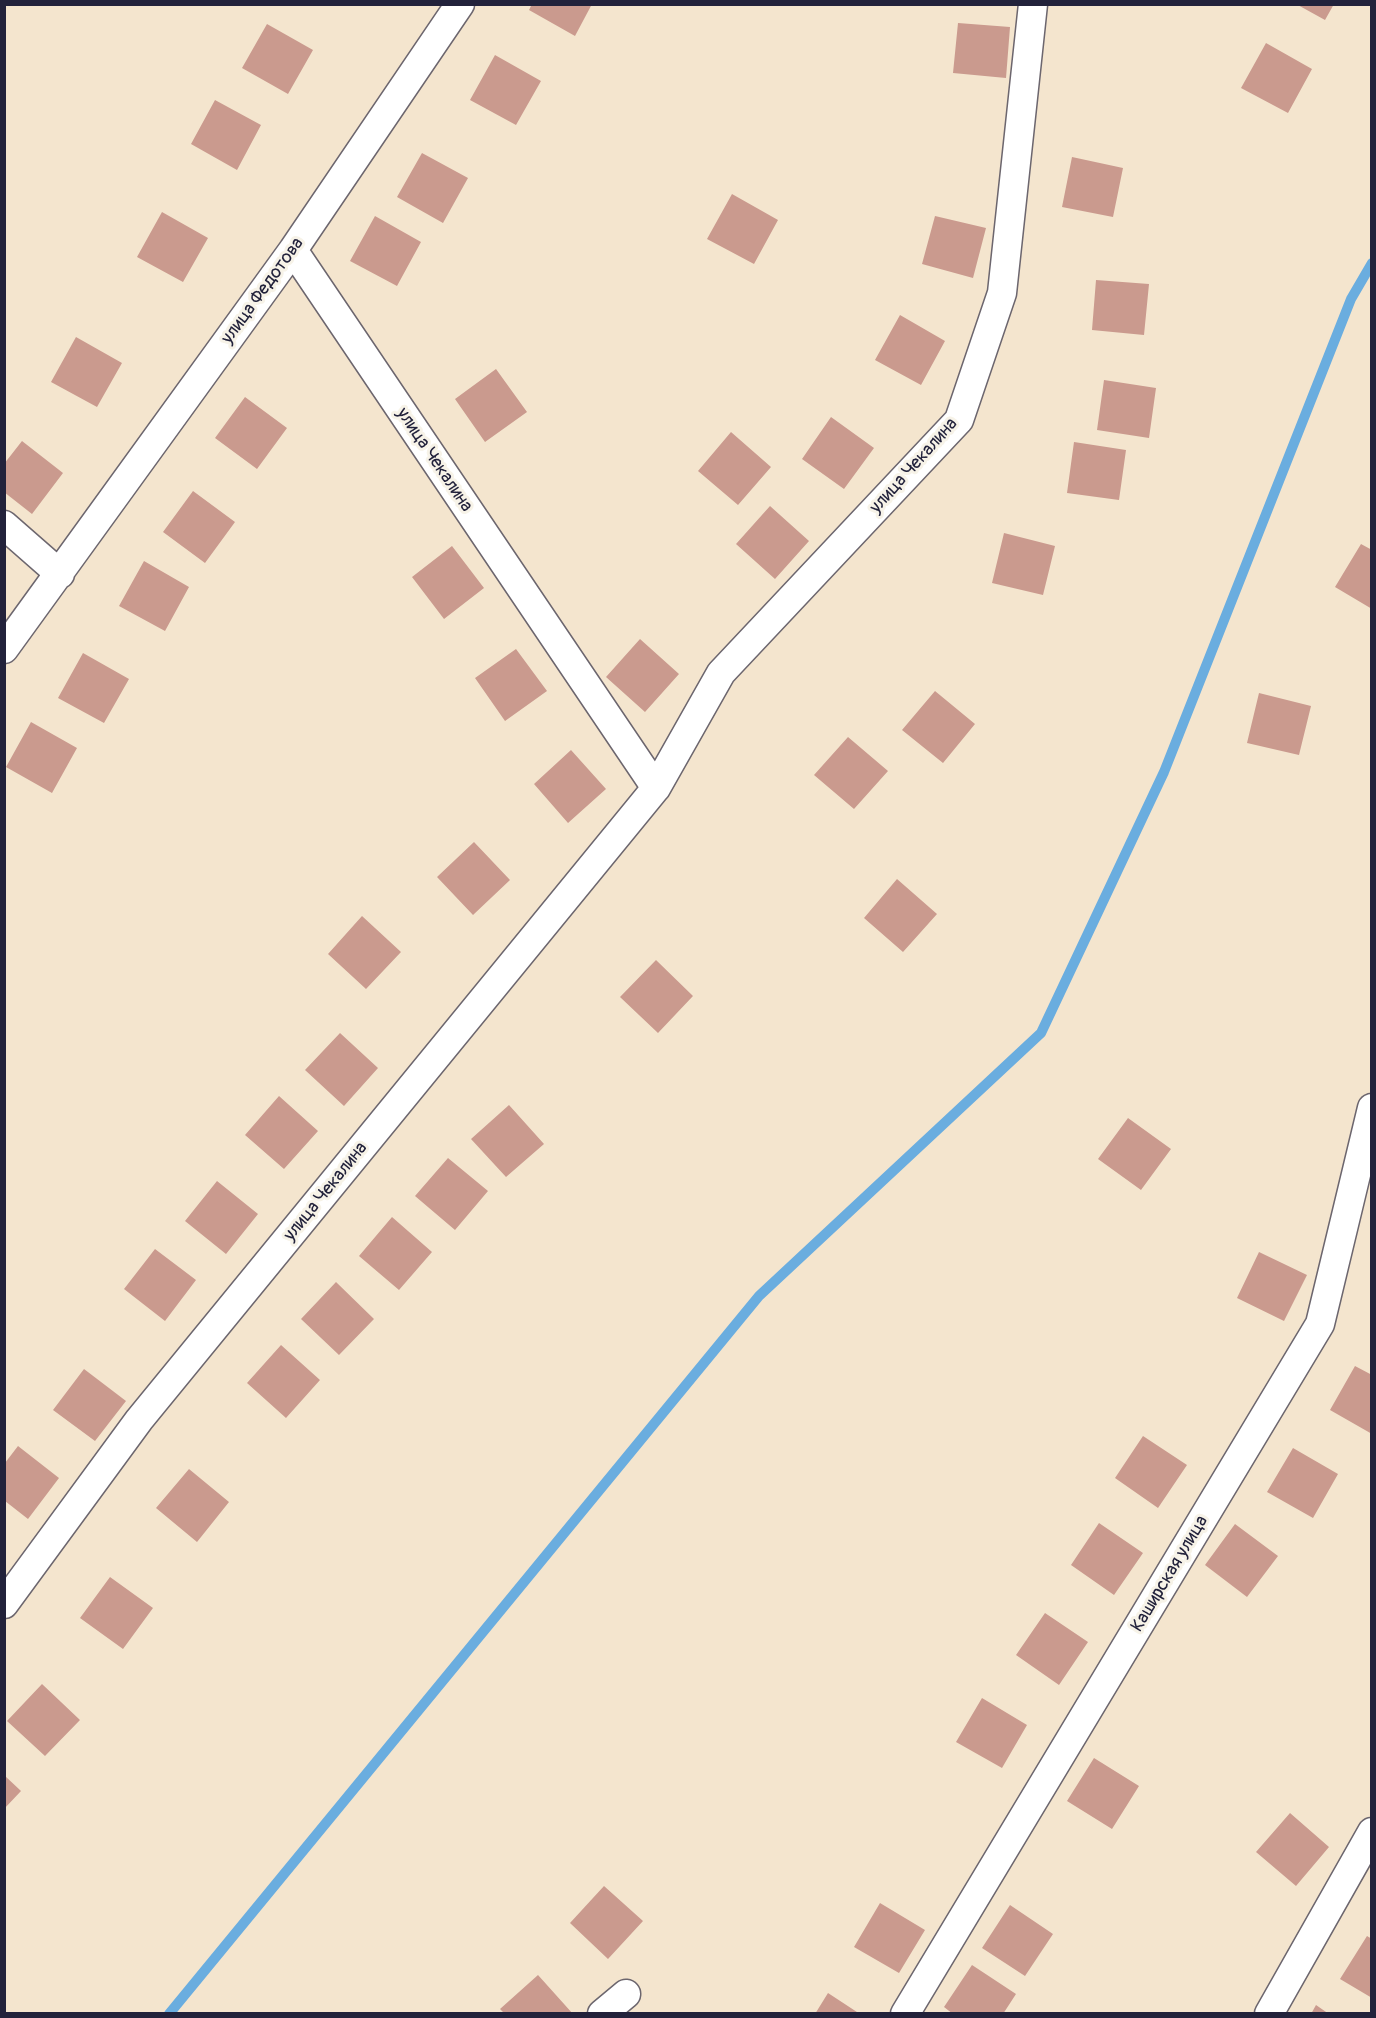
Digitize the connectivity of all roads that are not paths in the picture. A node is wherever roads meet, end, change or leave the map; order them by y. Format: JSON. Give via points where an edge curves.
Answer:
{"nodes":[{"id":1,"x":1033,"y":4,"type":"edge"},
{"id":2,"x":454,"y":8,"type":"edge"},
{"id":3,"x":293,"y":250,"type":"junction"},
{"id":4,"x":4,"y":525,"type":"edge"},
{"id":5,"x":60,"y":574,"type":"junction"},
{"id":6,"x":4,"y":649,"type":"edge"},
{"id":7,"x":656,"y":788,"type":"junction"},
{"id":8,"x":1371,"y":1108,"type":"edge"},
{"id":9,"x":4,"y":1604,"type":"edge"},
{"id":10,"x":1371,"y":1832,"type":"edge"},
{"id":11,"x":626,"y":1994,"type":"dead end"},
{"id":12,"x":602,"y":2013,"type":"edge"},
{"id":13,"x":906,"y":2013,"type":"edge"},
{"id":14,"x":1269,"y":2013,"type":"edge"}],
"edges":[{"from":1,"to":7,"type":"street","name":"улица Чекалина","via":[[1002,292],[959,420],[721,673]]},
{"from":2,"to":3,"type":"street","name":"улица Федотова"},
{"from":3,"to":5,"type":"street","name":"улица Федотова"},
{"from":3,"to":7,"type":"street","name":"улица Чекалина"},
{"from":4,"to":5,"type":"street"},
{"from":5,"to":6,"type":"street","name":"улица Федотова"},
{"from":7,"to":9,"type":"street","name":"улица Чекалина","via":[[139,1420]]},
{"from":8,"to":13,"type":"street","name":"Каширская улица","via":[[1320,1324]]},
{"from":10,"to":14,"type":"street"},
{"from":11,"to":12,"type":"street"}]}
